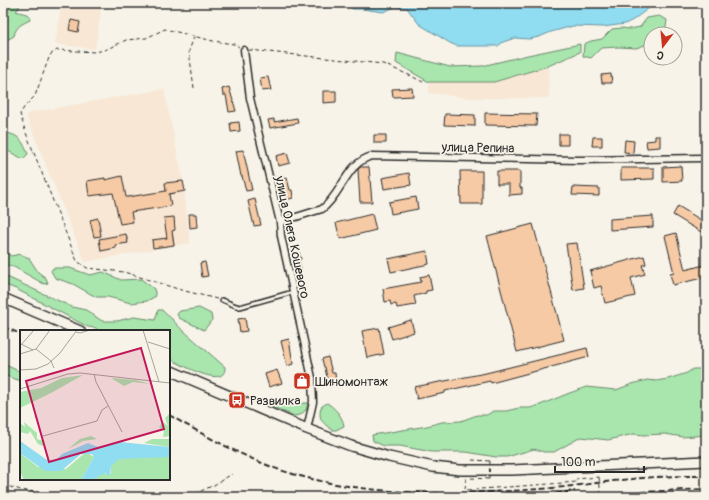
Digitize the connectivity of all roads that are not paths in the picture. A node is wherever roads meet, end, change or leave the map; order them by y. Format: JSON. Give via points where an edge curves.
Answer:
{"nodes":[{"id":1,"x":244,"y":50,"type":"road end"},
{"id":2,"x":702,"y":158,"type":"dead end"},
{"id":3,"x":280,"y":222,"type":"junction"},
{"id":4,"x":293,"y":292,"type":"junction"},
{"id":5,"x":3,"y":298,"type":"edge"},
{"id":6,"x":222,"y":300,"type":"road end"},
{"id":7,"x":78,"y":330,"type":"edge"},
{"id":8,"x":170,"y":370,"type":"edge"},
{"id":9,"x":307,"y":429,"type":"junction"},
{"id":10,"x":706,"y":460,"type":"edge"}],
"edges":[{"from":1,"to":3,"type":"street","name":"улица Олега Кошевого","via":[[250,98]]},
{"from":2,"to":3,"type":"street","name":"улица Репина","via":[[580,160],[372,156],[355,165],[322,209]]},
{"from":3,"to":4,"type":"street","name":"улица Олега Кошевого"},
{"from":4,"to":6,"type":"lane","via":[[240,307]]},
{"from":4,"to":9,"type":"street","name":"улица Олега Кошевого","via":[[312,378],[313,402]]},
{"from":5,"to":7,"type":"main road"},
{"from":8,"to":9,"type":"main road"},
{"from":9,"to":10,"type":"main road","via":[[389,457],[460,470],[526,470]]}]}
